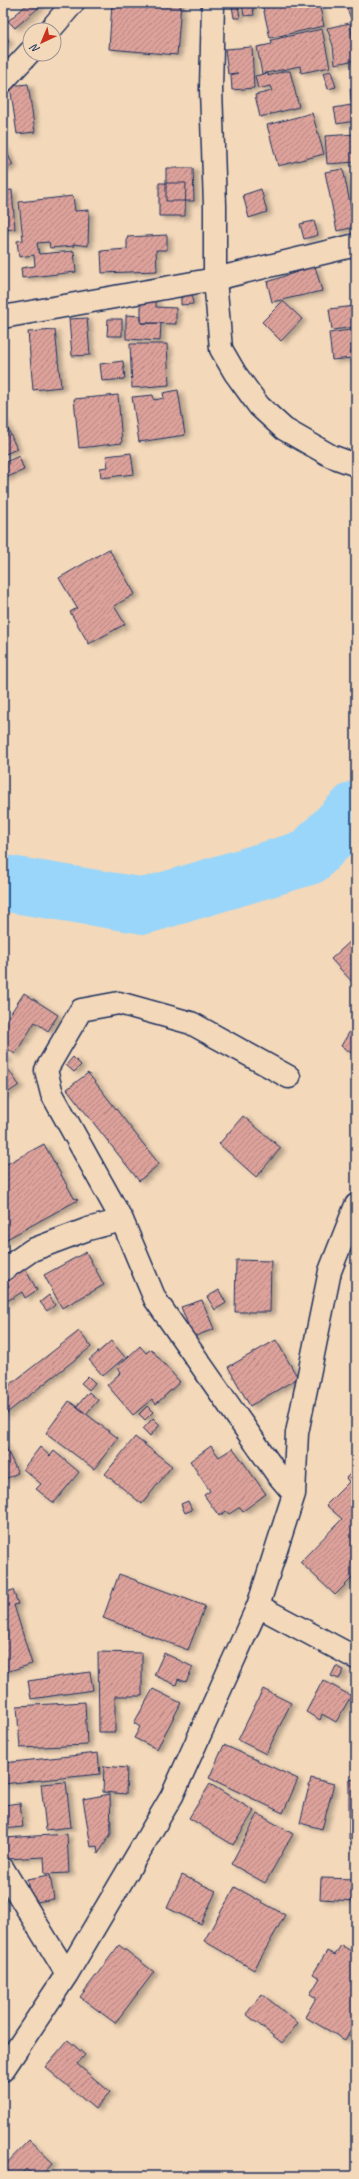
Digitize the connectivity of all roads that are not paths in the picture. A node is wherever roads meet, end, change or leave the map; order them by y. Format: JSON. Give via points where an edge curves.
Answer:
{"nodes":[{"id":1,"x":73,"y":3,"type":"edge"},
{"id":2,"x":213,"y":3,"type":"edge"},
{"id":3,"x":57,"y":22,"type":"edge"},
{"id":4,"x":22,"y":61,"type":"edge"},
{"id":5,"x":3,"y":81,"type":"edge"},
{"id":6,"x":356,"y":245,"type":"edge"},
{"id":7,"x":215,"y":279,"type":"junction"},
{"id":8,"x":3,"y":317,"type":"edge"},
{"id":9,"x":356,"y":465,"type":"edge"},
{"id":10,"x":289,"y":1077,"type":"dead end"},
{"id":11,"x":356,"y":1205,"type":"edge"},
{"id":12,"x":122,"y":1220,"type":"junction"},
{"id":13,"x":3,"y":1249,"type":"edge"},
{"id":14,"x":32,"y":1250,"type":"junction"},
{"id":15,"x":3,"y":1270,"type":"edge"},
{"id":16,"x":294,"y":1494,"type":"junction"},
{"id":17,"x":258,"y":1606,"type":"junction"},
{"id":18,"x":356,"y":1658,"type":"edge"},
{"id":19,"x":3,"y":1870,"type":"edge"},
{"id":20,"x":67,"y":1974,"type":"junction"},
{"id":21,"x":3,"y":2070,"type":"edge"}],
"edges":[{"from":1,"to":3,"type":"street"},
{"from":2,"to":7,"type":"street","via":[[211,89]]},
{"from":4,"to":5,"type":"street"},
{"from":6,"to":7,"type":"street"},
{"from":7,"to":8,"type":"street"},
{"from":7,"to":9,"type":"street","via":[[221,349],[259,406],[284,429],[331,456]]},
{"from":10,"to":12,"type":"street","via":[[191,1023],[119,1003],[81,1010],[46,1070],[52,1094]]},
{"from":11,"to":16,"type":"street","via":[[330,1271],[297,1433]]},
{"from":12,"to":14,"type":"street"},
{"from":12,"to":16,"type":"street","via":[[155,1299],[277,1474]]},
{"from":13,"to":14,"type":"street"},
{"from":14,"to":15,"type":"street"},
{"from":16,"to":17,"type":"street"},
{"from":17,"to":18,"type":"street"},
{"from":17,"to":20,"type":"street","via":[[172,1796]]},
{"from":19,"to":20,"type":"street"},
{"from":20,"to":21,"type":"street"}]}
